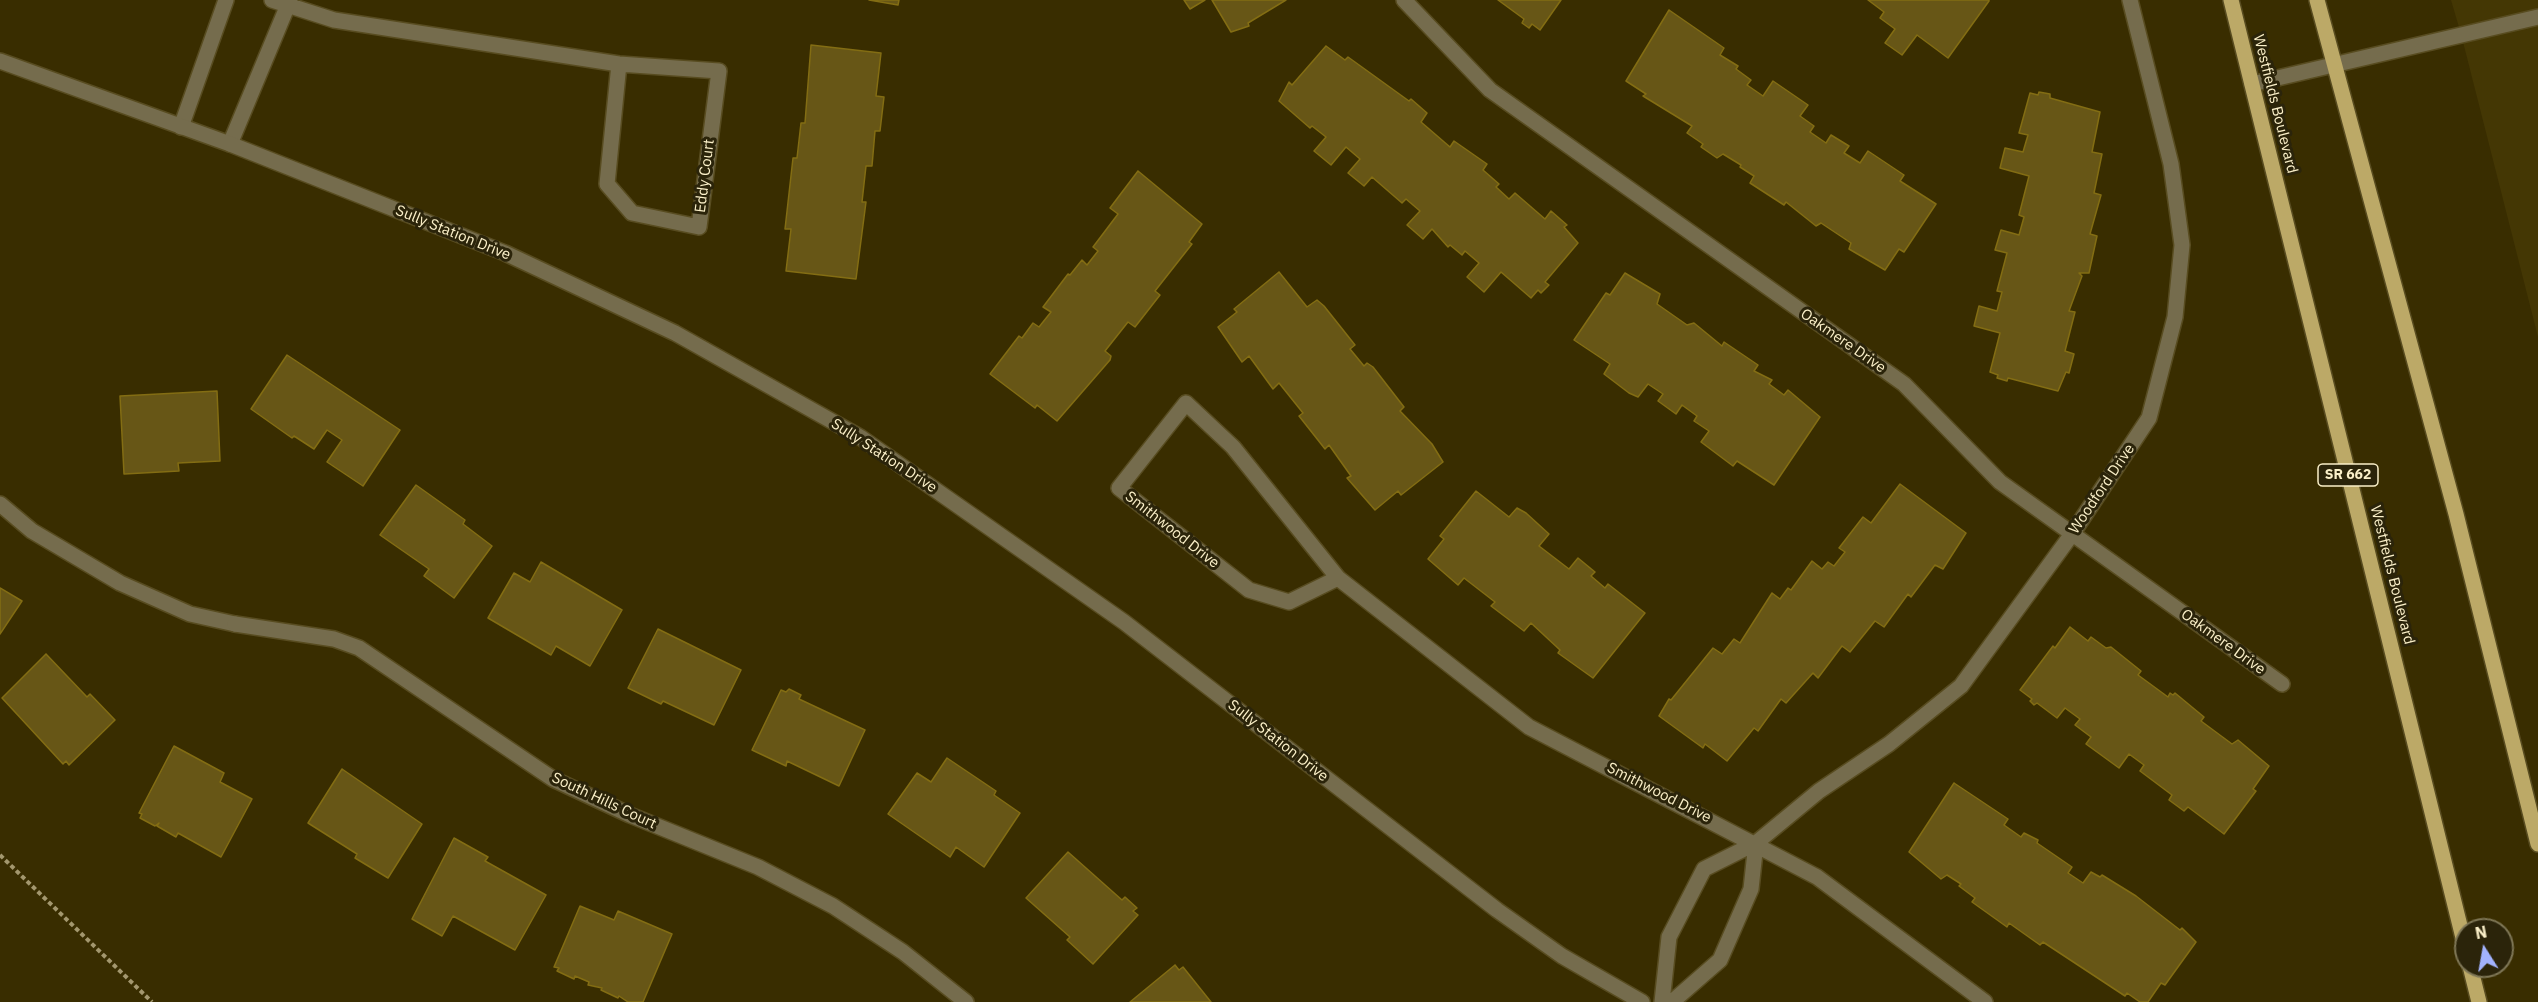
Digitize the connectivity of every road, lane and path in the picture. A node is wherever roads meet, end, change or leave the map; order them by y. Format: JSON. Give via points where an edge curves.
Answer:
{"nodes":[{"id":1,"x":226,"y":0,"type":"edge"},
{"id":2,"x":272,"y":0,"type":"edge"},
{"id":3,"x":1404,"y":0,"type":"edge"},
{"id":4,"x":2118,"y":0,"type":"edge"},
{"id":5,"x":2231,"y":0,"type":"edge"},
{"id":6,"x":2317,"y":0,"type":"edge"},
{"id":7,"x":289,"y":3,"type":"edge"},
{"id":8,"x":2132,"y":6,"type":"edge"},
{"id":9,"x":2538,"y":17,"type":"edge"},
{"id":10,"x":0,"y":61,"type":"edge"},
{"id":11,"x":619,"y":64,"type":"junction"},
{"id":12,"x":2334,"y":64,"type":"junction"},
{"id":13,"x":2252,"y":84,"type":"junction"},
{"id":14,"x":181,"y":127,"type":"junction"},
{"id":15,"x":230,"y":144,"type":"junction"},
{"id":16,"x":0,"y":504,"type":"edge"},
{"id":17,"x":2072,"y":534,"type":"junction"},
{"id":18,"x":1338,"y":578,"type":"junction"},
{"id":19,"x":2282,"y":684,"type":"dead end"},
{"id":20,"x":1756,"y":843,"type":"junction"},
{"id":21,"x":2538,"y":844,"type":"edge"},
{"id":22,"x":0,"y":855,"type":"edge"},
{"id":23,"x":2458,"y":918,"type":"edge"},
{"id":24,"x":2473,"y":978,"type":"edge"},
{"id":25,"x":152,"y":1002,"type":"edge"},
{"id":26,"x":966,"y":1002,"type":"edge"},
{"id":27,"x":1642,"y":1002,"type":"edge"},
{"id":28,"x":1662,"y":1002,"type":"edge"},
{"id":29,"x":1672,"y":1002,"type":"edge"},
{"id":30,"x":1985,"y":1002,"type":"edge"},
{"id":31,"x":2479,"y":1002,"type":"edge"}],
"edges":[{"from":1,"to":14,"type":"street"},
{"from":2,"to":7,"type":"street","name":"Eddy Court"},
{"from":3,"to":17,"type":"street","name":"Oakmere Drive","via":[[1490,90],[1904,384],[2000,482]]},
{"from":4,"to":8,"type":"street","name":"Woodford Drive"},
{"from":5,"to":13,"type":"main road","name":"Westfields Boulevard","number":"SR 662"},
{"from":6,"to":12,"type":"main road"},
{"from":7,"to":11,"type":"street","name":"Eddy Court","via":[[334,20]]},
{"from":7,"to":15,"type":"street"},
{"from":8,"to":17,"type":"street","name":"Woodford Drive","via":[[2176,199],[2182,245],[2175,317],[2149,418]]},
{"from":9,"to":12,"type":"street"},
{"from":10,"to":14,"type":"street","name":"Sully Station Drive"},
{"from":11,"to":11,"type":"street","name":"Eddy Court","via":[[607,184],[632,213],[699,227],[719,71]]},
{"from":12,"to":13,"type":"street"},
{"from":12,"to":21,"type":"main road","via":[[2456,514]]},
{"from":13,"to":23,"type":"main road","name":"Westfields Boulevard","number":"SR 662"},
{"from":14,"to":15,"type":"street","name":"Sully Station Drive"},
{"from":15,"to":27,"type":"street","name":"Sully Station Drive","via":[[505,253],[675,333],[860,438],[1124,622],[1497,910],[1562,956]]},
{"from":16,"to":26,"type":"street","name":"South Hills Court","via":[[32,531],[120,583],[190,614],[334,639],[359,648],[553,779],[758,867],[833,906],[903,952]]},
{"from":17,"to":19,"type":"street","name":"Oakmere Drive"},
{"from":17,"to":20,"type":"street","name":"Woodford Drive","via":[[1961,686]]},
{"from":18,"to":18,"type":"street","name":"Smithwood Drive","via":[[1233,447],[1185,403],[1119,488],[1249,590],[1289,602]]},
{"from":18,"to":20,"type":"street","name":"Smithwood Drive","via":[[1529,727]]},
{"from":20,"to":28,"type":"street","name":"Woodford Drive","via":[[1704,869],[1669,937]]},
{"from":20,"to":29,"type":"street","via":[[1751,889],[1720,960]]},
{"from":20,"to":30,"type":"street","name":"Smithwood Drive","via":[[1817,877]]},
{"from":22,"to":25,"type":"path"},
{"from":24,"to":31,"type":"main road"}]}
